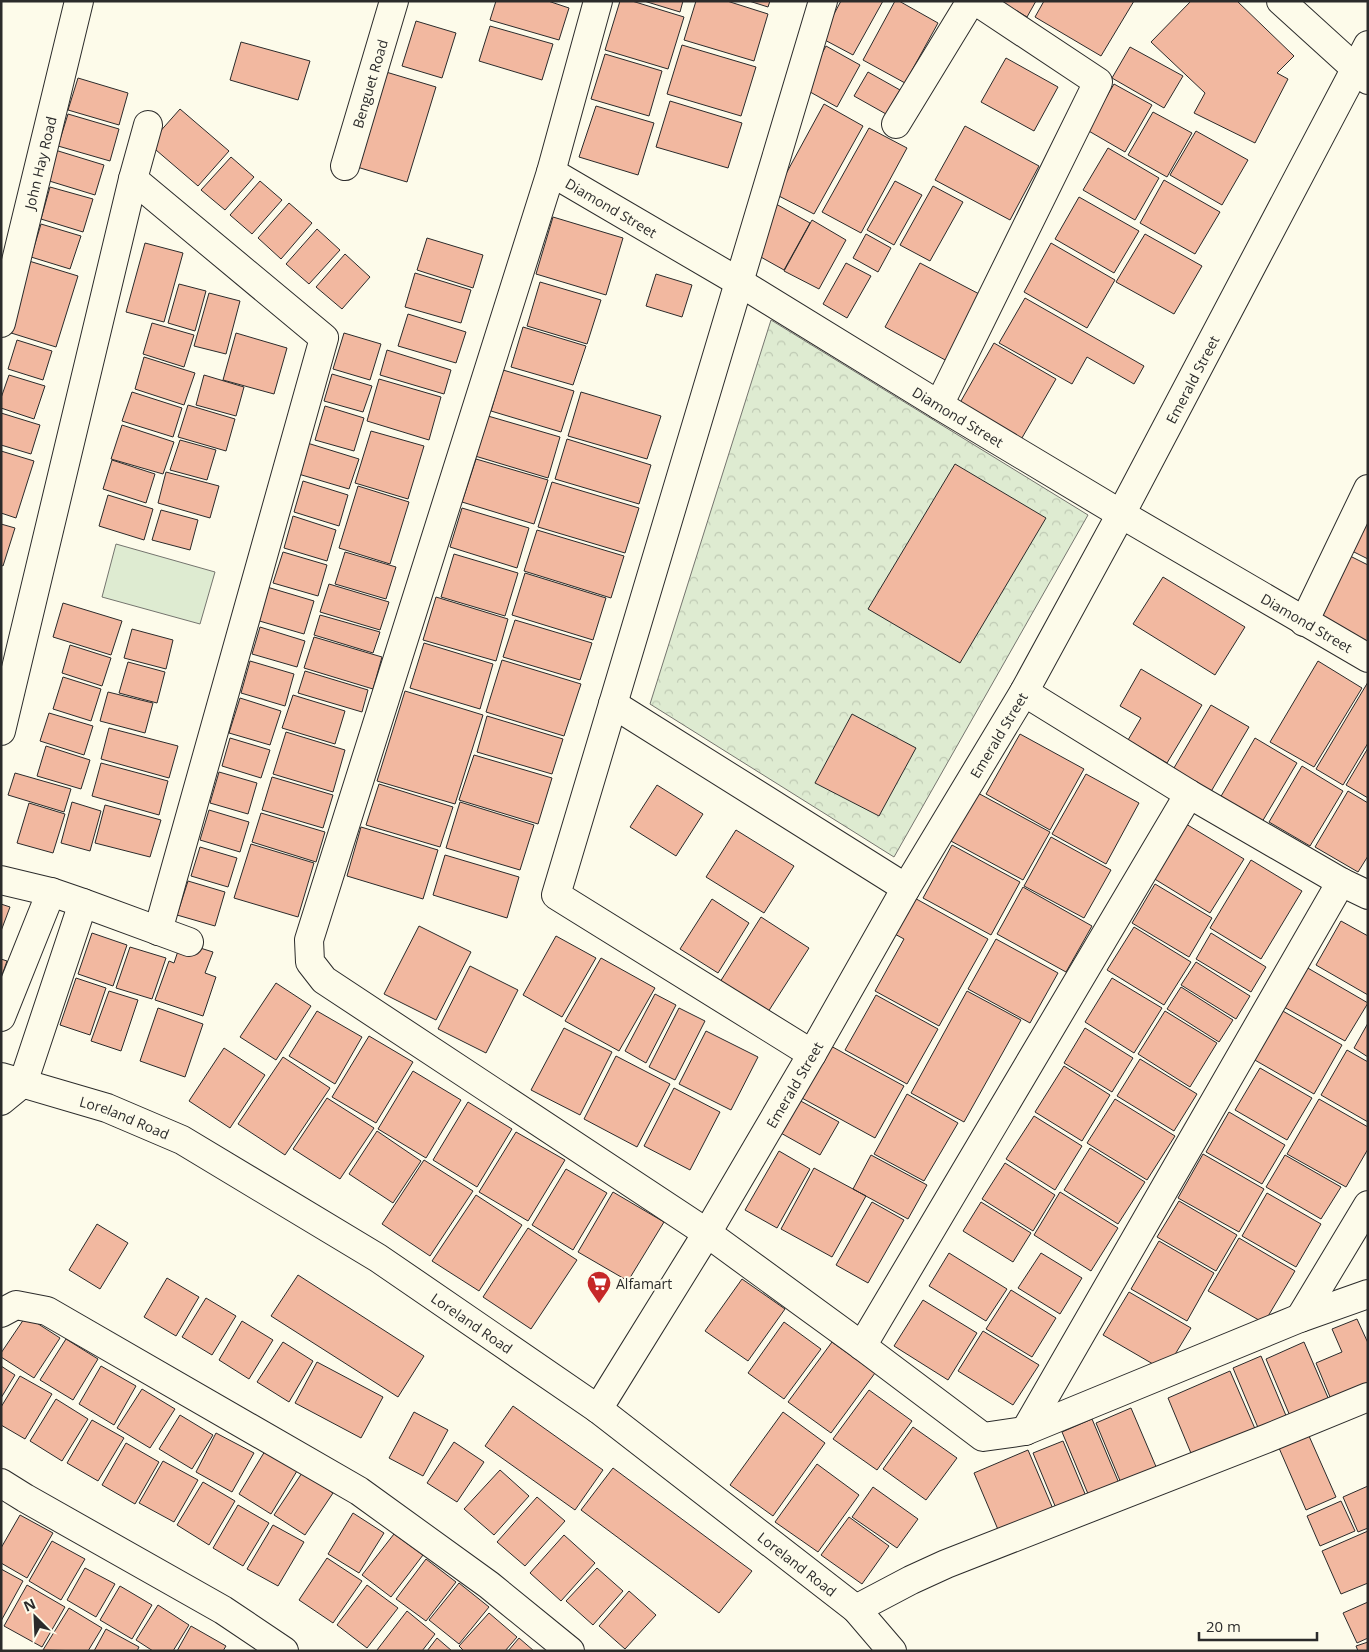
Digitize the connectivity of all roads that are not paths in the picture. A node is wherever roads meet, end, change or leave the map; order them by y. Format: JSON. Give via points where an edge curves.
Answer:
{"nodes":[{"id":1,"x":79,"y":1,"type":"edge"},
{"id":2,"x":394,"y":1,"type":"edge"},
{"id":3,"x":598,"y":1,"type":"edge"},
{"id":4,"x":823,"y":1,"type":"edge"},
{"id":5,"x":971,"y":1,"type":"edge"},
{"id":6,"x":976,"y":1,"type":"edge"},
{"id":7,"x":1281,"y":1,"type":"edge"},
{"id":8,"x":1364,"y":64,"type":"edge"},
{"id":9,"x":896,"y":124,"type":"dead end"},
{"id":10,"x":148,"y":125,"type":"dead end"},
{"id":11,"x":345,"y":166,"type":"dead end"},
{"id":12,"x":552,"y":172,"type":"junction"},
{"id":13,"x":133,"y":179,"type":"junction"},
{"id":14,"x":739,"y":282,"type":"junction"},
{"id":15,"x":1,"y":323,"type":"edge"},
{"id":16,"x":939,"y":405,"type":"junction"},
{"id":17,"x":1368,"y":489,"type":"edge"},
{"id":18,"x":1121,"y":514,"type":"junction"},
{"id":19,"x":1304,"y":622,"type":"junction"},
{"id":20,"x":1368,"y":658,"type":"edge"},
{"id":21,"x":1024,"y":692,"type":"junction"},
{"id":22,"x":613,"y":704,"type":"junction"},
{"id":23,"x":1,"y":731,"type":"edge"},
{"id":24,"x":1188,"y":794,"type":"junction"},
{"id":25,"x":1,"y":880,"type":"edge"},
{"id":26,"x":1341,"y":882,"type":"junction"},
{"id":27,"x":906,"y":888,"type":"junction"},
{"id":28,"x":51,"y":892,"type":"junction"},
{"id":29,"x":1368,"y":895,"type":"edge"},
{"id":30,"x":83,"y":902,"type":"junction"},
{"id":31,"x":158,"y":932,"type":"junction"},
{"id":32,"x":189,"y":942,"type":"dead end"},
{"id":33,"x":1,"y":1017,"type":"edge"},
{"id":34,"x":812,"y":1054,"type":"junction"},
{"id":35,"x":12,"y":1080,"type":"edge"},
{"id":36,"x":1,"y":1101,"type":"edge"},
{"id":37,"x":1368,"y":1204,"type":"edge"},
{"id":38,"x":707,"y":1233,"type":"junction"},
{"id":39,"x":1368,"y":1294,"type":"edge"},
{"id":40,"x":1,"y":1313,"type":"edge"},
{"id":41,"x":1300,"y":1318,"type":"junction"},
{"id":42,"x":862,"y":1346,"type":"junction"},
{"id":43,"x":1368,"y":1397,"type":"edge"},
{"id":44,"x":598,"y":1409,"type":"junction"},
{"id":45,"x":1025,"y":1431,"type":"junction"},
{"id":46,"x":1,"y":1483,"type":"edge"},
{"id":47,"x":856,"y":1608,"type":"junction"},
{"id":48,"x":284,"y":1651,"type":"edge"},
{"id":49,"x":570,"y":1651,"type":"edge"},
{"id":50,"x":892,"y":1651,"type":"edge"}],
"edges":[{"from":1,"to":15,"type":"street","name":"John Hay Road"},
{"from":2,"to":11,"type":"street","name":"Benguet Road"},
{"from":3,"to":12,"type":"street"},
{"from":4,"to":14,"type":"street"},
{"from":5,"to":9,"type":"street"},
{"from":6,"to":16,"type":"street","via":[[1098,82]]},
{"from":7,"to":8,"type":"street"},
{"from":8,"to":18,"type":"street","name":"Emerald Street"},
{"from":10,"to":13,"type":"street"},
{"from":12,"to":14,"type":"street","name":"Diamond Street"},
{"from":12,"to":38,"type":"street","via":[[310,940],[310,962],[324,980]]},
{"from":13,"to":23,"type":"street"},
{"from":13,"to":31,"type":"street","via":[[324,338]]},
{"from":14,"to":16,"type":"street","name":"Diamond Street"},
{"from":14,"to":22,"type":"street"},
{"from":16,"to":18,"type":"street","name":"Diamond Street"},
{"from":17,"to":19,"type":"street"},
{"from":18,"to":19,"type":"street","name":"Diamond Street"},
{"from":18,"to":21,"type":"street","name":"Emerald Street"},
{"from":19,"to":20,"type":"street","name":"Diamond Street"},
{"from":21,"to":24,"type":"street"},
{"from":21,"to":27,"type":"street","name":"Emerald Street"},
{"from":22,"to":27,"type":"street"},
{"from":22,"to":34,"type":"street","via":[[556,895]]},
{"from":24,"to":26,"type":"street"},
{"from":24,"to":42,"type":"street"},
{"from":25,"to":28,"type":"street"},
{"from":26,"to":29,"type":"street"},
{"from":26,"to":45,"type":"street"},
{"from":27,"to":34,"type":"street","name":"Emerald Street"},
{"from":28,"to":30,"type":"street"},
{"from":28,"to":33,"type":"street"},
{"from":30,"to":31,"type":"street"},
{"from":30,"to":35,"type":"street"},
{"from":31,"to":32,"type":"street"},
{"from":34,"to":38,"type":"street","name":"Emerald Street"},
{"from":35,"to":36,"type":"street"},
{"from":35,"to":44,"type":"street","name":"Loreland Road","via":[[107,1108],[182,1140],[378,1258]]},
{"from":37,"to":41,"type":"street"},
{"from":38,"to":42,"type":"street"},
{"from":38,"to":44,"type":"street","name":"Emerald Street"},
{"from":39,"to":41,"type":"street"},
{"from":40,"to":49,"type":"street","via":[[16,1305],[47,1311],[359,1491],[489,1585]]},
{"from":41,"to":45,"type":"street"},
{"from":42,"to":45,"type":"street","via":[[983,1437]]},
{"from":43,"to":47,"type":"street","via":[[946,1564]]},
{"from":44,"to":47,"type":"street","name":"Loreland Road"},
{"from":46,"to":48,"type":"street","via":[[223,1610]]},
{"from":47,"to":50,"type":"street","name":"Loreland Road"}]}
